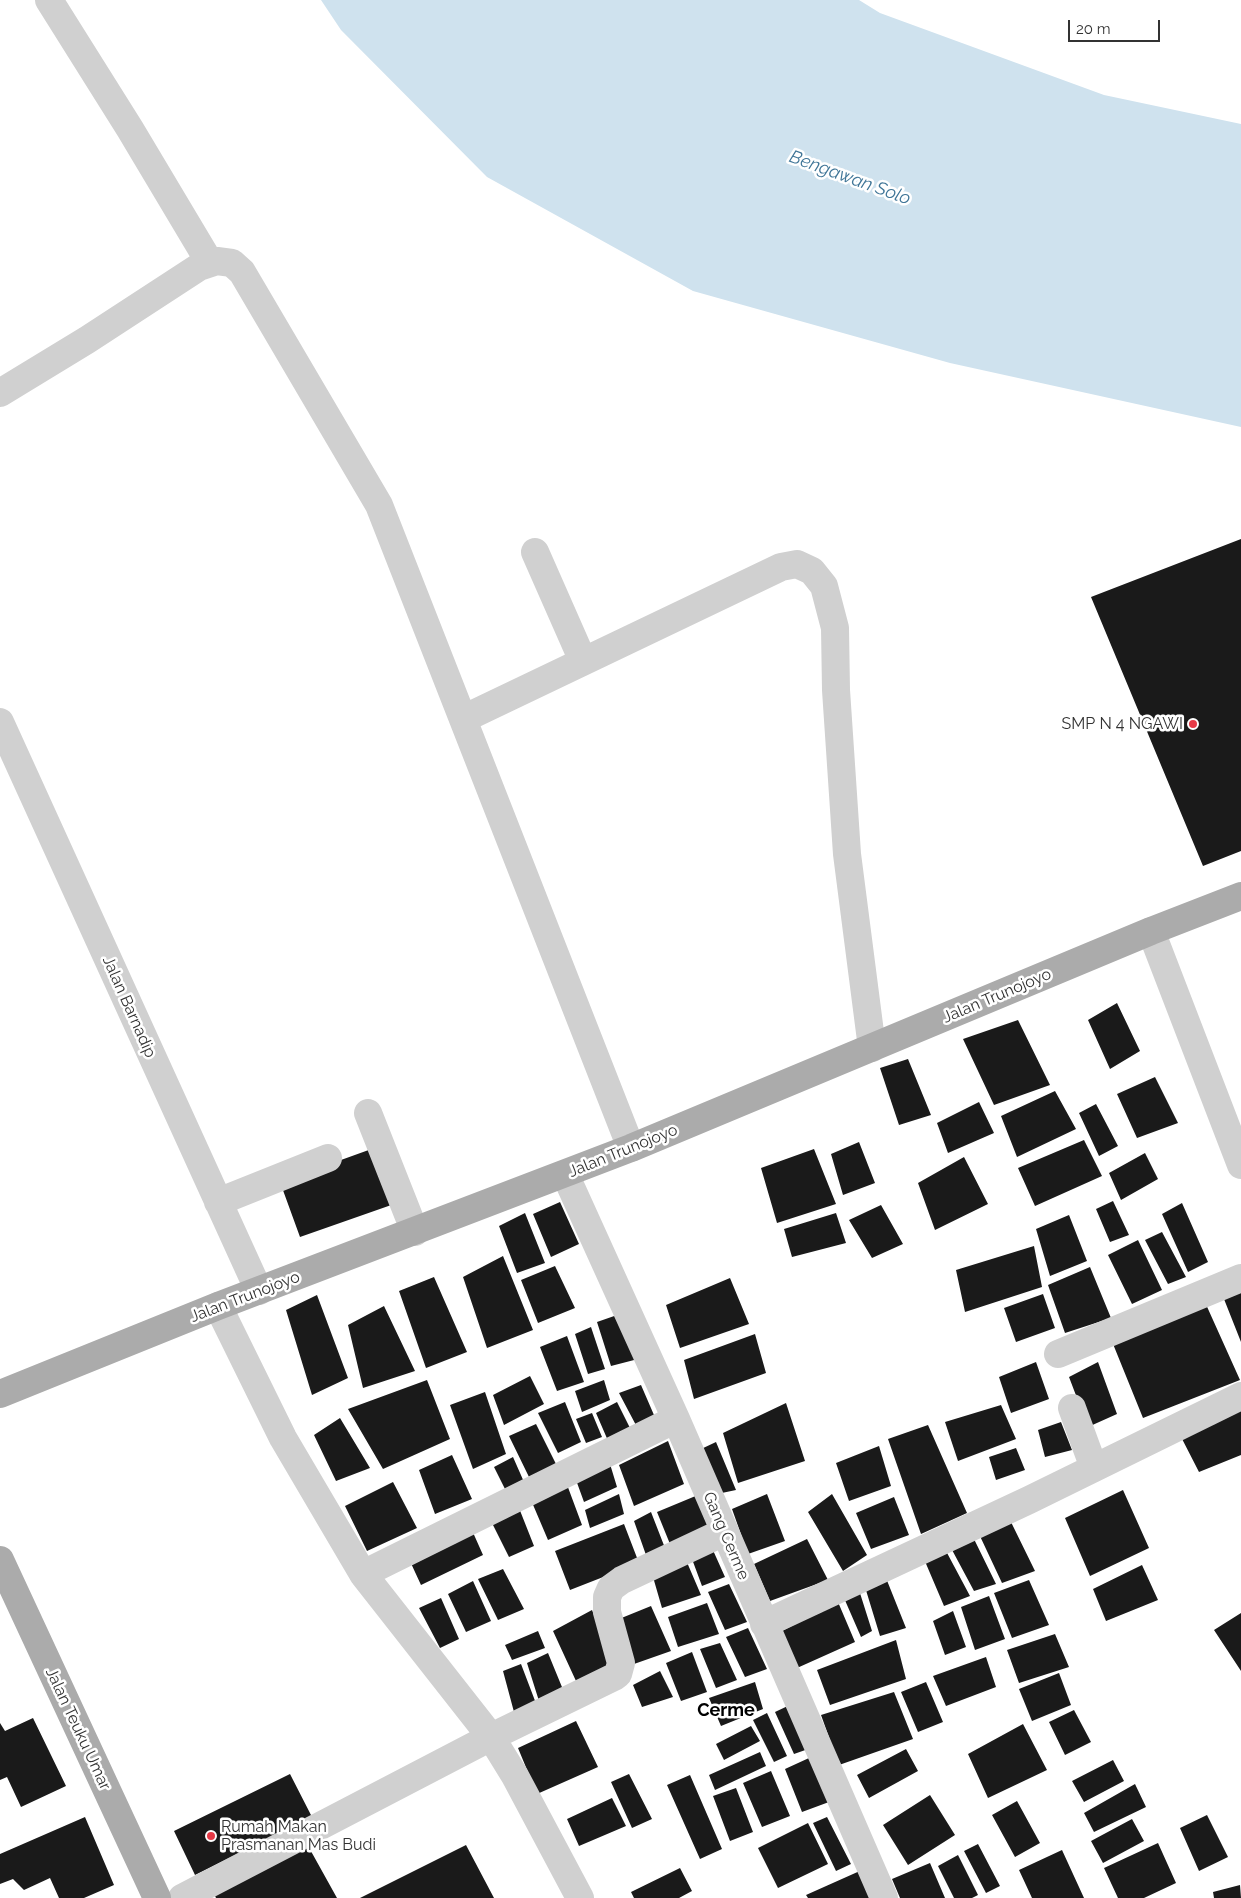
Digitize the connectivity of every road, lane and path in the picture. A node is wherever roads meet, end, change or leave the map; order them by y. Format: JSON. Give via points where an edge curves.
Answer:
{"nodes":[{"id":1,"x":48,"y":0,"type":"edge"},
{"id":2,"x":210,"y":263,"type":"junction"},
{"id":3,"x":0,"y":393,"type":"edge"},
{"id":4,"x":535,"y":552,"type":"dead end"},
{"id":5,"x":583,"y":661,"type":"junction"},
{"id":6,"x":463,"y":718,"type":"junction"},
{"id":7,"x":0,"y":722,"type":"edge"},
{"id":8,"x":1241,"y":896,"type":"edge"},
{"id":9,"x":1151,"y":931,"type":"junction"},
{"id":10,"x":872,"y":1048,"type":"junction"},
{"id":11,"x":368,"y":1113,"type":"dead end"},
{"id":12,"x":631,"y":1148,"type":"junction"},
{"id":13,"x":328,"y":1158,"type":"dead end"},
{"id":14,"x":1241,"y":1165,"type":"edge"},
{"id":15,"x":565,"y":1174,"type":"junction"},
{"id":16,"x":218,"y":1202,"type":"junction"},
{"id":17,"x":415,"y":1232,"type":"junction"},
{"id":18,"x":1241,"y":1278,"type":"edge"},
{"id":19,"x":259,"y":1291,"type":"junction"},
{"id":20,"x":218,"y":1306,"type":"junction"},
{"id":21,"x":1058,"y":1354,"type":"dead end"},
{"id":22,"x":0,"y":1394,"type":"edge"},
{"id":23,"x":1241,"y":1396,"type":"edge"},
{"id":24,"x":1072,"y":1408,"type":"dead end"},
{"id":25,"x":676,"y":1419,"type":"junction"},
{"id":26,"x":1094,"y":1468,"type":"junction"},
{"id":27,"x":724,"y":1532,"type":"junction"},
{"id":28,"x":0,"y":1560,"type":"edge"},
{"id":29,"x":363,"y":1574,"type":"junction"},
{"id":30,"x":764,"y":1624,"type":"junction"},
{"id":31,"x":490,"y":1738,"type":"junction"},
{"id":32,"x":157,"y":1898,"type":"edge"},
{"id":33,"x":182,"y":1898,"type":"edge"},
{"id":34,"x":580,"y":1898,"type":"edge"},
{"id":35,"x":884,"y":1898,"type":"edge"}],
"edges":[{"from":1,"to":2,"type":"street"},
{"from":2,"to":3,"type":"street"},
{"from":2,"to":6,"type":"street","via":[[232,263],[242,272],[379,505]]},
{"from":4,"to":5,"type":"street"},
{"from":5,"to":6,"type":"street"},
{"from":5,"to":10,"type":"street","via":[[781,567],[797,564],[812,571],[824,586],[835,628],[847,854]]},
{"from":6,"to":12,"type":"street"},
{"from":7,"to":16,"type":"street","name":"Jalan Barnadip"},
{"from":8,"to":9,"type":"main road","name":"Jalan Trunojoyo"},
{"from":9,"to":10,"type":"main road","name":"Jalan Trunojoyo"},
{"from":9,"to":14,"type":"street"},
{"from":10,"to":12,"type":"main road","name":"Jalan Trunojoyo"},
{"from":11,"to":17,"type":"street"},
{"from":12,"to":15,"type":"main road","name":"Jalan Trunojoyo"},
{"from":13,"to":16,"type":"street"},
{"from":15,"to":17,"type":"main road","name":"Jalan Trunojoyo"},
{"from":15,"to":25,"type":"street","name":"Gang Cerme"},
{"from":16,"to":19,"type":"street","name":"Jalan Barnadip"},
{"from":17,"to":19,"type":"main road","name":"Jalan Trunojoyo"},
{"from":18,"to":21,"type":"street"},
{"from":19,"to":20,"type":"main road","name":"Jalan Trunojoyo"},
{"from":20,"to":22,"type":"main road","name":"Jalan Trunojoyo"},
{"from":20,"to":29,"type":"street","via":[[283,1438]]},
{"from":23,"to":26,"type":"street"},
{"from":24,"to":26,"type":"street"},
{"from":25,"to":27,"type":"street","name":"Gang Cerme"},
{"from":25,"to":29,"type":"street"},
{"from":26,"to":30,"type":"street"},
{"from":27,"to":30,"type":"street","name":"Gang Cerme"},
{"from":27,"to":31,"type":"street","via":[[611,1588],[607,1612],[621,1663],[618,1674]]},
{"from":28,"to":32,"type":"main road","name":"Jalan Teuku Umar"},
{"from":29,"to":31,"type":"street"},
{"from":30,"to":35,"type":"street","name":"Gang Cerme"},
{"from":31,"to":33,"type":"street"},
{"from":31,"to":34,"type":"street","via":[[515,1776]]}]}
